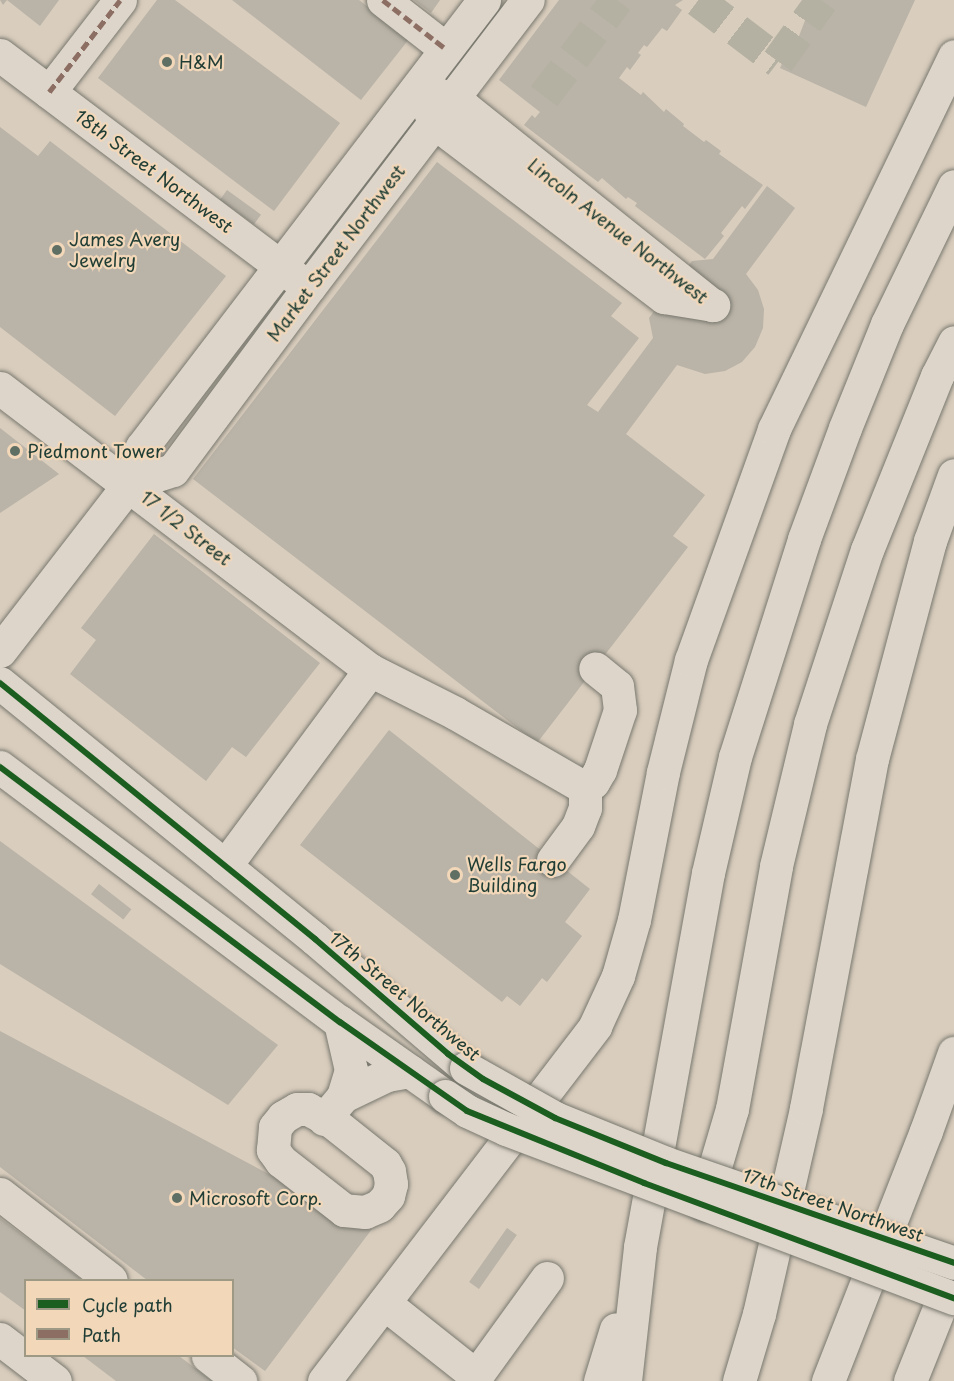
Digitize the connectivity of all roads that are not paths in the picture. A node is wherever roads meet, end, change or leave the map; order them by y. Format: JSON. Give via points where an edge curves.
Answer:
{"nodes":[{"id":1,"x":120,"y":0,"type":"edge"},
{"id":2,"x":383,"y":0,"type":"edge"},
{"id":3,"x":484,"y":0,"type":"edge"},
{"id":4,"x":528,"y":0,"type":"edge"},
{"id":5,"x":446,"y":50,"type":"junction"},
{"id":6,"x":0,"y":55,"type":"edge"},
{"id":7,"x":954,"y":56,"type":"edge"},
{"id":8,"x":419,"y":85,"type":"junction"},
{"id":9,"x":48,"y":92,"type":"junction"},
{"id":10,"x":443,"y":112,"type":"junction"},
{"id":11,"x":954,"y":186,"type":"edge"},
{"id":12,"x":279,"y":265,"type":"junction"},
{"id":13,"x":309,"y":287,"type":"junction"},
{"id":14,"x":954,"y":342,"type":"edge"},
{"id":15,"x":0,"y":387,"type":"edge"},
{"id":16,"x":954,"y":475,"type":"edge"},
{"id":17,"x":129,"y":484,"type":"junction"},
{"id":18,"x":0,"y":651,"type":"edge"},
{"id":19,"x":596,"y":668,"type":"dead end"},
{"id":20,"x":370,"y":670,"type":"junction"},
{"id":21,"x":0,"y":683,"type":"edge"},
{"id":22,"x":0,"y":767,"type":"edge"},
{"id":23,"x":585,"y":788,"type":"junction"},
{"id":24,"x":553,"y":860,"type":"dead end"},
{"id":25,"x":225,"y":866,"type":"junction"},
{"id":26,"x":340,"y":1022,"type":"junction"},
{"id":27,"x":954,"y":1053,"type":"edge"},
{"id":28,"x":410,"y":1071,"type":"junction"},
{"id":29,"x":708,"y":1192,"type":"junction"},
{"id":30,"x":0,"y":1194,"type":"edge"},
{"id":31,"x":640,"y":1247,"type":"junction"},
{"id":32,"x":954,"y":1263,"type":"edge"},
{"id":33,"x":954,"y":1271,"type":"edge"},
{"id":34,"x":548,"y":1278,"type":"dead end"},
{"id":35,"x":108,"y":1279,"type":"edge"},
{"id":36,"x":954,"y":1298,"type":"edge"},
{"id":37,"x":384,"y":1302,"type":"junction"},
{"id":38,"x":0,"y":1339,"type":"edge"},
{"id":39,"x":209,"y":1357,"type":"edge"},
{"id":40,"x":55,"y":1381,"type":"edge"},
{"id":41,"x":240,"y":1381,"type":"edge"},
{"id":42,"x":324,"y":1381,"type":"edge"},
{"id":43,"x":600,"y":1381,"type":"edge"},
{"id":44,"x":624,"y":1381,"type":"edge"},
{"id":45,"x":739,"y":1381,"type":"edge"},
{"id":46,"x":828,"y":1381,"type":"edge"},
{"id":47,"x":910,"y":1381,"type":"edge"}],
"edges":[{"from":1,"to":9,"type":"main road"},
{"from":2,"to":5,"type":"main road"},
{"from":3,"to":5,"type":"main road","name":"Market Street Northwest"},
{"from":4,"to":10,"type":"main road","name":"Market Street Northwest"},
{"from":5,"to":8,"type":"main road","name":"Market Street Northwest"},
{"from":6,"to":9,"type":"main road","name":"18th Street Northwest"},
{"from":7,"to":37,"type":"main road","via":[[770,440],[691,660],[663,772],[634,920],[613,986],[595,1026]]},
{"from":8,"to":10,"type":"main road"},
{"from":8,"to":12,"type":"main road","name":"Market Street Northwest"},
{"from":9,"to":12,"type":"main road","name":"18th Street Northwest"},
{"from":10,"to":10,"type":"main road","name":"Lincoln Avenue Northwest","via":[[664,297],[714,305],[465,108]]},
{"from":10,"to":13,"type":"main road","name":"Market Street Northwest"},
{"from":11,"to":31,"type":"main road","via":[[887,324],[845,428],[804,539],[735,757],[708,873]]},
{"from":12,"to":13,"type":"main road","name":"18th Street Northwest"},
{"from":12,"to":17,"type":"main road","name":"Market Street Northwest","via":[[142,447]]},
{"from":13,"to":17,"type":"main road","name":"Market Street Northwest","via":[[173,470]]},
{"from":14,"to":29,"type":"main road","via":[[867,550],[826,669],[776,866],[732,1109]]},
{"from":15,"to":17,"type":"main road","name":"17 1/2 Street"},
{"from":16,"to":45,"type":"main road","via":[[930,541],[872,759],[806,1108],[759,1314]]},
{"from":17,"to":18,"type":"main road","name":"Market Street Northwest"},
{"from":17,"to":20,"type":"main road","name":"17 1/2 Street"},
{"from":19,"to":23,"type":"main road","via":[[617,686],[620,710],[600,770],[594,782]]},
{"from":20,"to":23,"type":"main road","name":"17 1/2 Street","via":[[455,713]]},
{"from":20,"to":25,"type":"main road"},
{"from":21,"to":25,"type":"main road","name":"17th Street Northwest"},
{"from":22,"to":26,"type":"main road","name":"17th Street Northwest"},
{"from":23,"to":24,"type":"main road","via":[[585,808],[578,826]]},
{"from":25,"to":29,"type":"main road","name":"17th Street Northwest","bridge":true,"via":[[466,1068],[555,1118]]},
{"from":26,"to":28,"type":"main road","name":"17th Street Northwest"},
{"from":26,"to":28,"type":"main road","via":[[351,1070],[334,1107],[387,1075]]},
{"from":27,"to":46,"type":"main road"},
{"from":28,"to":29,"type":"main road","name":"17th Street Northwest","bridge":true,"via":[[467,1111],[506,1129]]},
{"from":29,"to":32,"type":"main road","name":"17th Street Northwest","bridge":true},
{"from":29,"to":36,"type":"main road","name":"17th Street Northwest","bridge":true},
{"from":30,"to":35,"type":"main road"},
{"from":31,"to":43,"type":"main road"},
{"from":31,"to":44,"type":"main road"},
{"from":33,"to":47,"type":"main road"},
{"from":34,"to":37,"type":"main road","via":[[477,1376]]},
{"from":37,"to":42,"type":"main road"},
{"from":38,"to":40,"type":"main road"},
{"from":39,"to":41,"type":"main road"}]}
